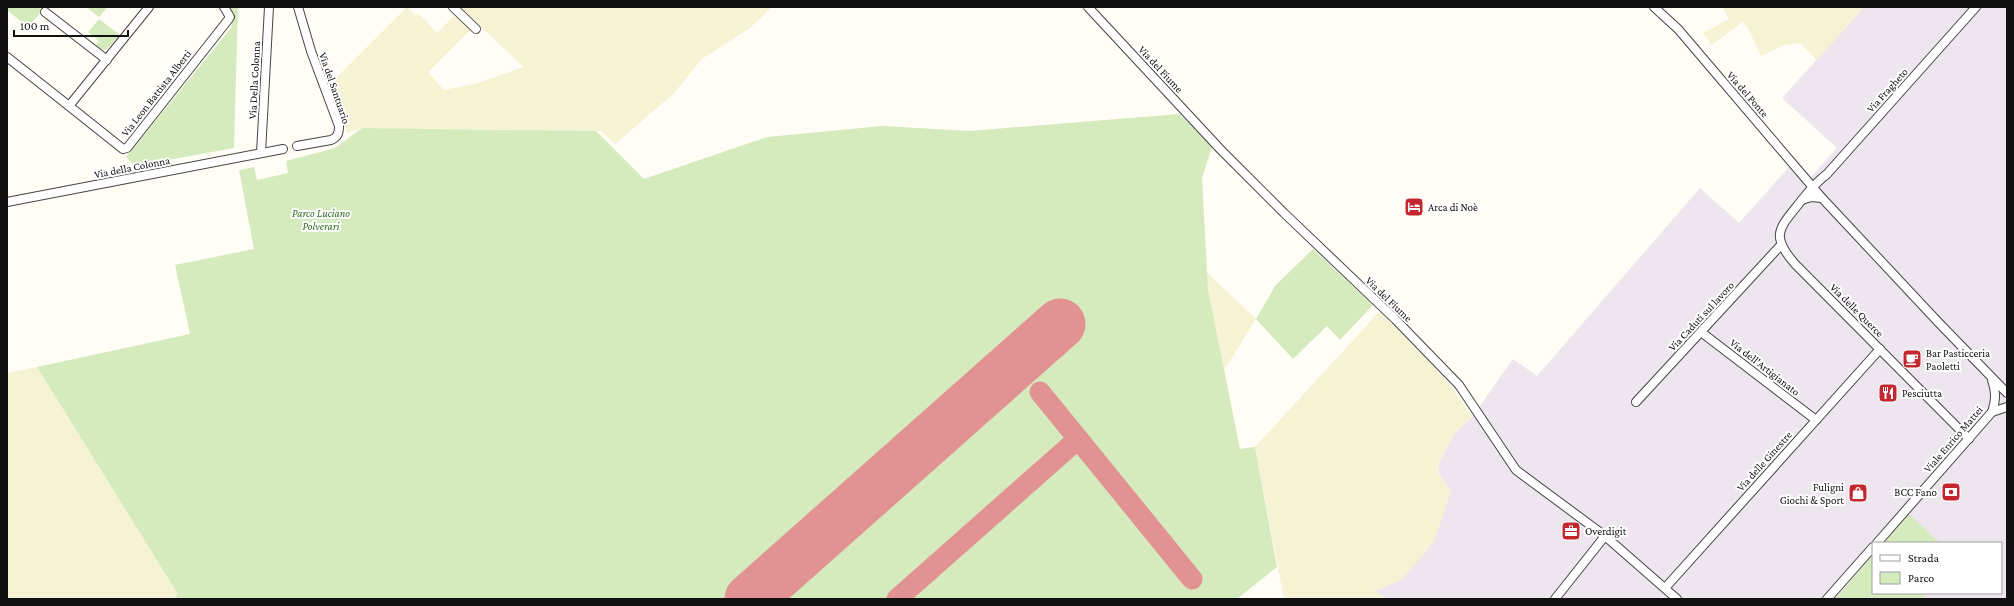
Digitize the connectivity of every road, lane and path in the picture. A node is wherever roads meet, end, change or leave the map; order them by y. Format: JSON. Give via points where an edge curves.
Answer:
{"nodes":[{"id":1,"x":149,"y":7,"type":"edge"},
{"id":2,"x":224,"y":7,"type":"edge"},
{"id":3,"x":269,"y":7,"type":"edge"},
{"id":4,"x":298,"y":7,"type":"edge"},
{"id":5,"x":453,"y":7,"type":"edge"},
{"id":6,"x":1088,"y":7,"type":"edge"},
{"id":7,"x":1654,"y":7,"type":"edge"},
{"id":8,"x":1976,"y":7,"type":"edge"},
{"id":9,"x":45,"y":12,"type":"dead end"},
{"id":10,"x":476,"y":28,"type":"dead end"},
{"id":11,"x":7,"y":57,"type":"edge"},
{"id":12,"x":107,"y":60,"type":"junction"},
{"id":13,"x":69,"y":106,"type":"junction"},
{"id":14,"x":298,"y":146,"type":"dead end"},
{"id":15,"x":283,"y":149,"type":"dead end"},
{"id":16,"x":261,"y":153,"type":"junction"},
{"id":17,"x":1826,"y":174,"type":"junction"},
{"id":18,"x":1812,"y":185,"type":"junction"},
{"id":19,"x":1822,"y":198,"type":"junction"},
{"id":20,"x":1802,"y":200,"type":"junction"},
{"id":21,"x":7,"y":202,"type":"edge"},
{"id":22,"x":1781,"y":245,"type":"junction"},
{"id":23,"x":1701,"y":332,"type":"junction"},
{"id":24,"x":1880,"y":349,"type":"junction"},
{"id":25,"x":1992,"y":379,"type":"junction"},
{"id":26,"x":2007,"y":393,"type":"edge"},
{"id":27,"x":1636,"y":402,"type":"dead end"},
{"id":28,"x":2007,"y":407,"type":"edge"},
{"id":29,"x":1992,"y":412,"type":"junction"},
{"id":30,"x":1816,"y":420,"type":"junction"},
{"id":31,"x":1968,"y":439,"type":"junction"},
{"id":32,"x":1605,"y":536,"type":"junction"},
{"id":33,"x":1878,"y":542,"type":"edge"},
{"id":34,"x":1872,"y":548,"type":"edge"},
{"id":35,"x":1665,"y":588,"type":"junction"},
{"id":36,"x":1555,"y":599,"type":"edge"},
{"id":37,"x":1677,"y":599,"type":"edge"},
{"id":38,"x":1827,"y":599,"type":"edge"}],
"edges":[{"from":1,"to":12,"type":"street"},
{"from":2,"to":13,"type":"street","name":"Via Leon Battista Alberti","via":[[230,17],[228,20],[127,148],[119,147]]},
{"from":3,"to":16,"type":"street","name":"Via Della Colonna"},
{"from":4,"to":14,"type":"street","name":"Via del Santuario","via":[[310,51],[339,126],[335,138]]},
{"from":5,"to":10,"type":"street"},
{"from":6,"to":32,"type":"street","name":"Via del Fiume","via":[[1273,203],[1395,319],[1459,385],[1516,470]]},
{"from":7,"to":18,"type":"street","name":"Via del Ponte","via":[[1678,29]]},
{"from":8,"to":17,"type":"street","name":"Via Fragheto"},
{"from":9,"to":12,"type":"street"},
{"from":11,"to":13,"type":"street"},
{"from":12,"to":13,"type":"street"},
{"from":15,"to":16,"type":"street","name":"Via della Colonna"},
{"from":16,"to":21,"type":"street","name":"Via della Colonna"},
{"from":17,"to":18,"type":"street","name":"Via Fragheto"},
{"from":17,"to":19,"type":"street","via":[[1821,188]]},
{"from":18,"to":19,"type":"street","name":"Via del Ponte"},
{"from":18,"to":20,"type":"street"},
{"from":19,"to":20,"type":"street","via":[[1811,197]]},
{"from":19,"to":25,"type":"street","name":"Via del Ponte"},
{"from":20,"to":22,"type":"street","via":[[1781,228]]},
{"from":22,"to":23,"type":"street","name":"Via Caduti sul lavoro"},
{"from":22,"to":24,"type":"street","name":"Via delle Querce","via":[[1795,264]]},
{"from":23,"to":27,"type":"street","name":"Via Caduti sul lavoro"},
{"from":23,"to":30,"type":"street","name":"Via dell'Artigianato"},
{"from":24,"to":30,"type":"street","name":"Via delle Ginestre"},
{"from":24,"to":31,"type":"street","name":"Via delle Querce"},
{"from":25,"to":26,"type":"street","name":"Via del Ponte"},
{"from":25,"to":29,"type":"street","name":"Viale Enrico Mattei","via":[[1996,396]]},
{"from":28,"to":29,"type":"street"},
{"from":29,"to":31,"type":"street","name":"Viale Enrico Mattei"},
{"from":30,"to":35,"type":"street","name":"Via delle Ginestre"},
{"from":31,"to":33,"type":"street","name":"Viale Enrico Mattei"},
{"from":32,"to":35,"type":"street","name":"Via del Fiume"},
{"from":32,"to":36,"type":"street"},
{"from":34,"to":38,"type":"street"},
{"from":35,"to":37,"type":"street","name":"Via del Fiume"}]}
